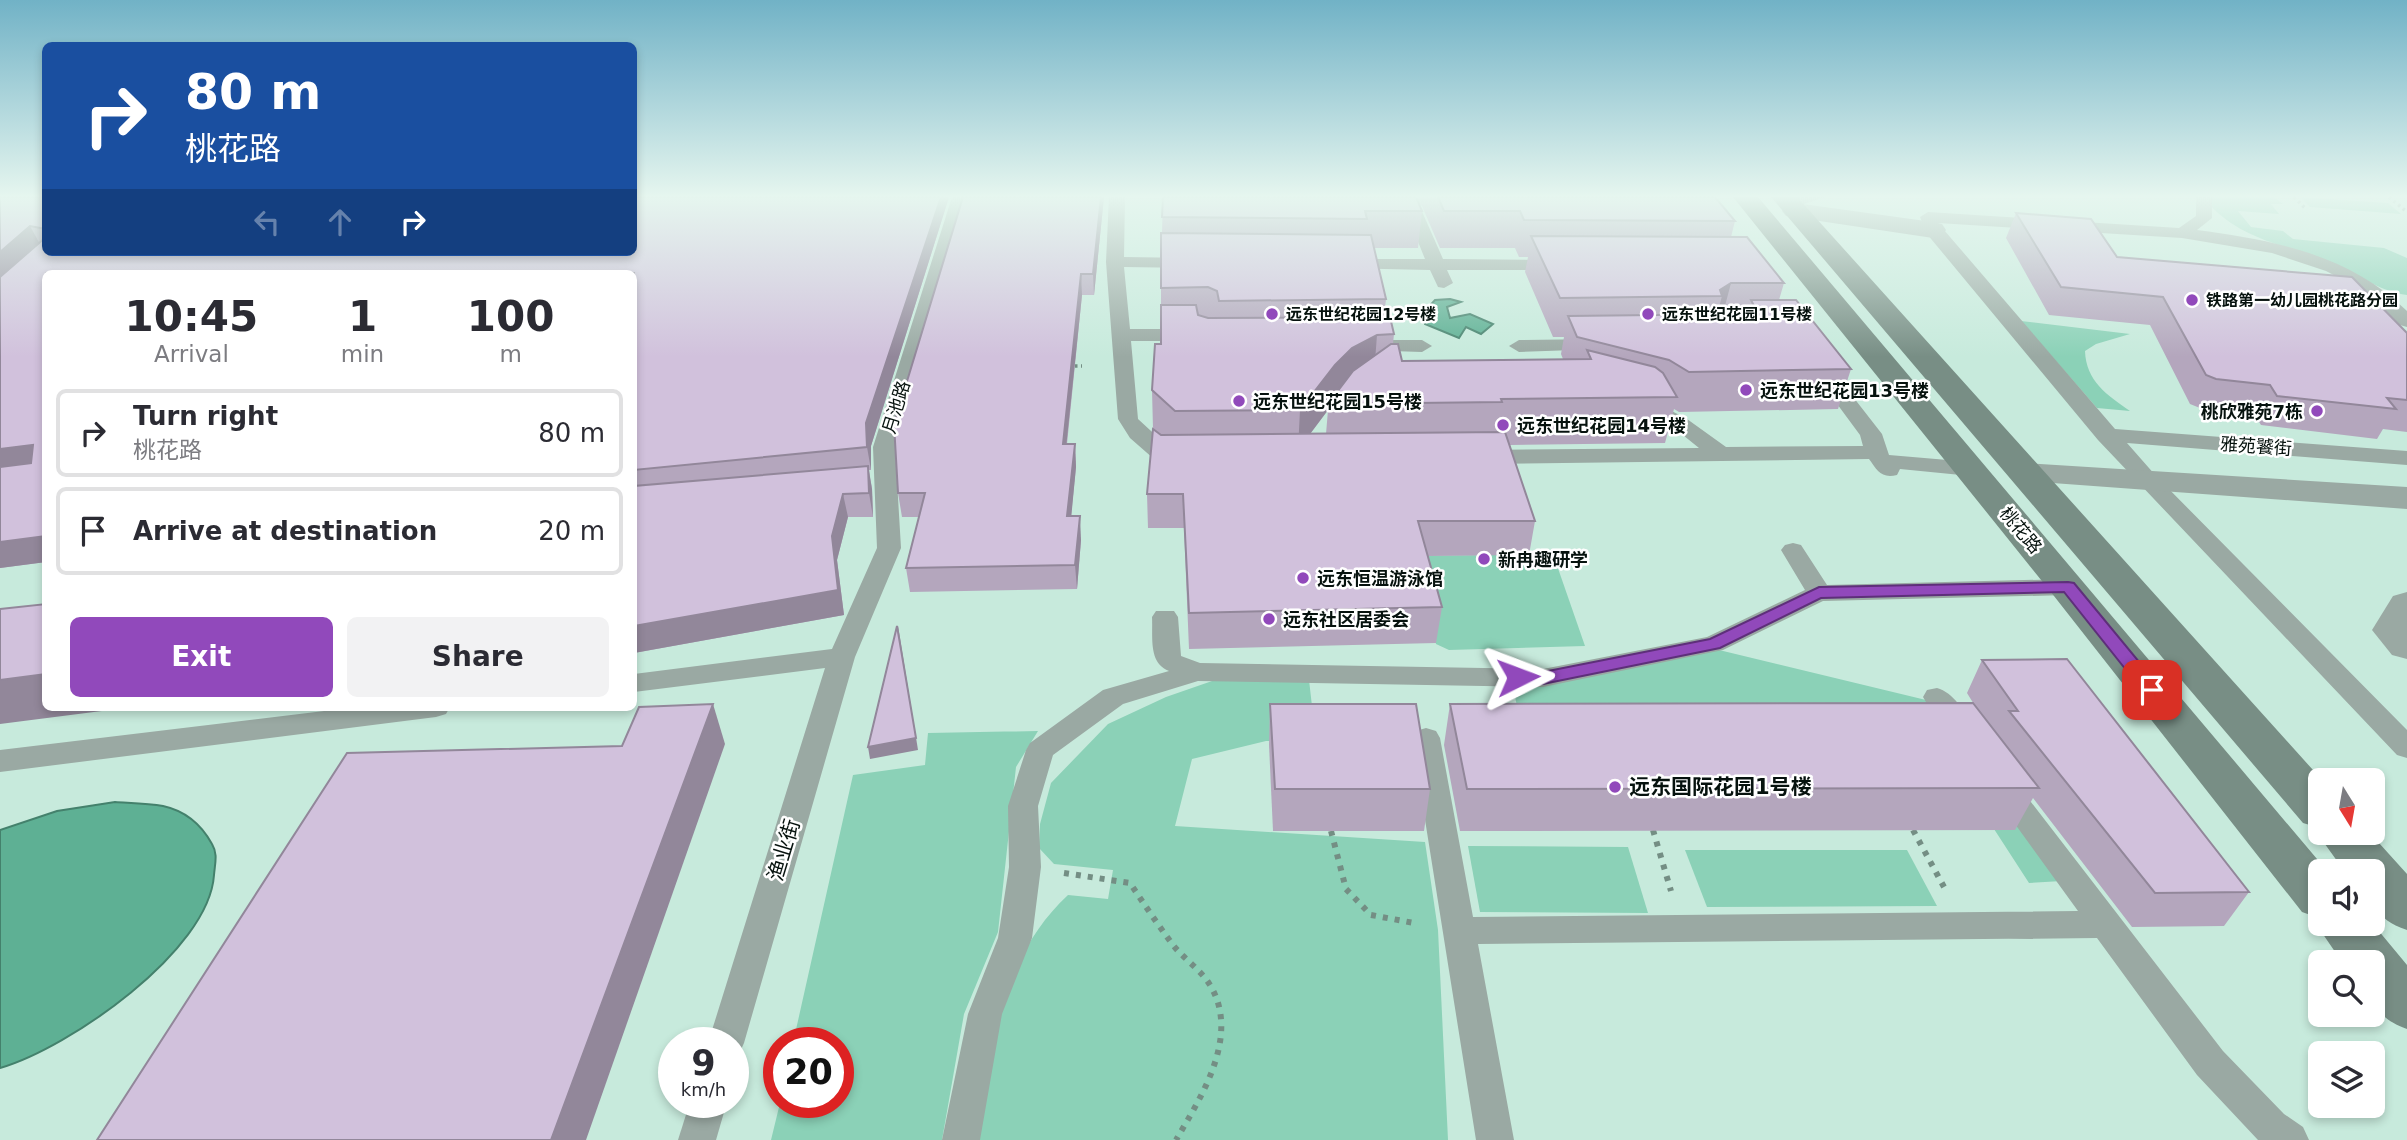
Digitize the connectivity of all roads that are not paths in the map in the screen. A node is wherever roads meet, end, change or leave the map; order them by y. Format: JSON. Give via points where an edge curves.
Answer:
{"nodes":[{"id":1,"x":944,"y":250,"type":"edge"},
{"id":2,"x":1115,"y":250,"type":"edge"},
{"id":3,"x":1430,"y":250,"type":"edge"},
{"id":4,"x":1789,"y":250,"type":"edge"},
{"id":5,"x":1837,"y":250,"type":"edge"},
{"id":6,"x":1950,"y":250,"type":"edge"},
{"id":7,"x":2282,"y":250,"type":"edge"},
{"id":8,"x":1115,"y":262,"type":"junction"},
{"id":9,"x":1213,"y":263,"type":"edge"},
{"id":10,"x":1324,"y":263,"type":"edge"},
{"id":11,"x":1436,"y":264,"type":"junction"},
{"id":12,"x":1575,"y":265,"type":"edge"},
{"id":13,"x":1444,"y":284,"type":"dead end"},
{"id":14,"x":2407,"y":321,"type":"edge"},
{"id":15,"x":1122,"y":335,"type":"junction"},
{"id":16,"x":1612,"y":345,"type":"edge"},
{"id":17,"x":1422,"y":346,"type":"dead end"},
{"id":18,"x":1519,"y":346,"type":"dead end"},
{"id":19,"x":1342,"y":347,"type":"edge"},
{"id":20,"x":1208,"y":348,"type":"edge"},
{"id":21,"x":1808,"y":351,"type":"edge"},
{"id":22,"x":1623,"y":396,"type":"edge"},
{"id":23,"x":2106,"y":435,"type":"junction"},
{"id":24,"x":1721,"y":454,"type":"junction"},
{"id":25,"x":1459,"y":457,"type":"edge"},
{"id":26,"x":2407,"y":458,"type":"edge"},
{"id":27,"x":1198,"y":460,"type":"edge"},
{"id":28,"x":1882,"y":461,"type":"junction"},
{"id":29,"x":1971,"y":469,"type":"junction"},
{"id":30,"x":2025,"y":473,"type":"junction"},
{"id":31,"x":886,"y":478,"type":"junction"},
{"id":32,"x":859,"y":481,"type":"edge"},
{"id":33,"x":2148,"y":481,"type":"junction"},
{"id":34,"x":2407,"y":498,"type":"edge"},
{"id":35,"x":1793,"y":550,"type":"dead end"},
{"id":36,"x":2068,"y":587,"type":"junction"},
{"id":37,"x":1819,"y":593,"type":"junction"},
{"id":38,"x":2407,"y":605,"type":"edge"},
{"id":39,"x":1165,"y":617,"type":"dead end"},
{"id":40,"x":2407,"y":645,"type":"edge"},
{"id":41,"x":842,"y":657,"type":"junction"},
{"id":42,"x":1197,"y":672,"type":"junction"},
{"id":43,"x":637,"y":683,"type":"edge"},
{"id":44,"x":1937,"y":698,"type":"dead end"},
{"id":45,"x":404,"y":711,"type":"edge"},
{"id":46,"x":1426,"y":737,"type":"dead end"},
{"id":47,"x":2407,"y":748,"type":"edge"},
{"id":48,"x":0,"y":761,"type":"edge"},
{"id":49,"x":2308,"y":796,"type":"edge"},
{"id":50,"x":2351,"y":845,"type":"edge"},
{"id":51,"x":2308,"y":883,"type":"edge"},
{"id":52,"x":2407,"y":909,"type":"edge"},
{"id":53,"x":2105,"y":923,"type":"junction"},
{"id":54,"x":1460,"y":931,"type":"junction"},
{"id":55,"x":2352,"y":936,"type":"edge"},
{"id":56,"x":2363,"y":950,"type":"edge"},
{"id":57,"x":2385,"y":978,"type":"edge"},
{"id":58,"x":2407,"y":1005,"type":"edge"},
{"id":59,"x":731,"y":1027,"type":"edge"},
{"id":60,"x":704,"y":1118,"type":"edge"},
{"id":61,"x":697,"y":1140,"type":"edge"},
{"id":62,"x":961,"y":1140,"type":"edge"},
{"id":63,"x":1496,"y":1140,"type":"edge"},
{"id":64,"x":2290,"y":1140,"type":"edge"}],
"edges":[{"from":1,"to":31,"type":"lane","name":"月池路","via":[[884,447]]},
{"from":2,"to":8,"type":"lane"},
{"from":3,"to":11,"type":"lane"},
{"from":4,"to":29,"type":"main road","name":"桃花路"},
{"from":5,"to":30,"type":"main road"},
{"from":6,"to":23,"type":"lane"},
{"from":7,"to":14,"type":"lane","via":[[2347,274],[2383,295]]},
{"from":8,"to":9,"type":"lane"},
{"from":8,"to":15,"type":"lane"},
{"from":10,"to":11,"type":"lane"},
{"from":11,"to":12,"type":"lane"},
{"from":11,"to":13,"type":"lane"},
{"from":15,"to":20,"type":"lane","via":[[1207,334]]},
{"from":15,"to":27,"type":"lane","via":[[1128,419],[1170,461]]},
{"from":16,"to":18,"type":"lane"},
{"from":17,"to":19,"type":"lane"},
{"from":21,"to":28,"type":"lane","via":[[1871,434]]},
{"from":22,"to":24,"type":"lane","via":[[1652,406]]},
{"from":23,"to":26,"type":"lane","name":"雅苑饕街"},
{"from":23,"to":33,"type":"lane"},
{"from":24,"to":25,"type":"lane"},
{"from":24,"to":28,"type":"lane"},
{"from":28,"to":29,"type":"lane"},
{"from":29,"to":36,"type":"main road","name":"桃花路"},
{"from":30,"to":33,"type":"street"},
{"from":30,"to":49,"type":"main road"},
{"from":31,"to":32,"type":"lane"},
{"from":31,"to":41,"type":"lane","name":"月池路","via":[[889,548]]},
{"from":33,"to":34,"type":"street"},
{"from":33,"to":47,"type":"lane"},
{"from":35,"to":37,"type":"lane"},
{"from":36,"to":37,"type":"lane"},
{"from":36,"to":51,"type":"main road","name":"桃花路"},
{"from":37,"to":42,"type":"lane","via":[[1714,644],[1543,678]]},
{"from":38,"to":40,"type":"street","via":[[2392,630]]},
{"from":39,"to":42,"type":"lane","via":[[1168,661]]},
{"from":41,"to":43,"type":"lane"},
{"from":41,"to":59,"type":"lane","name":"渔业街"},
{"from":42,"to":62,"type":"lane","via":[[1113,698],[1040,750],[1023,806],[1025,867],[1015,938],[985,1014]]},
{"from":44,"to":53,"type":"lane"},
{"from":45,"to":48,"type":"lane"},
{"from":46,"to":54,"type":"lane"},
{"from":50,"to":52,"type":"main road"},
{"from":53,"to":54,"type":"lane"},
{"from":53,"to":64,"type":"lane","via":[[2210,1063],[2271,1127]]},
{"from":54,"to":63,"type":"lane"},
{"from":55,"to":56,"type":"main road"},
{"from":57,"to":58,"type":"main road"},
{"from":60,"to":61,"type":"lane"}]}
